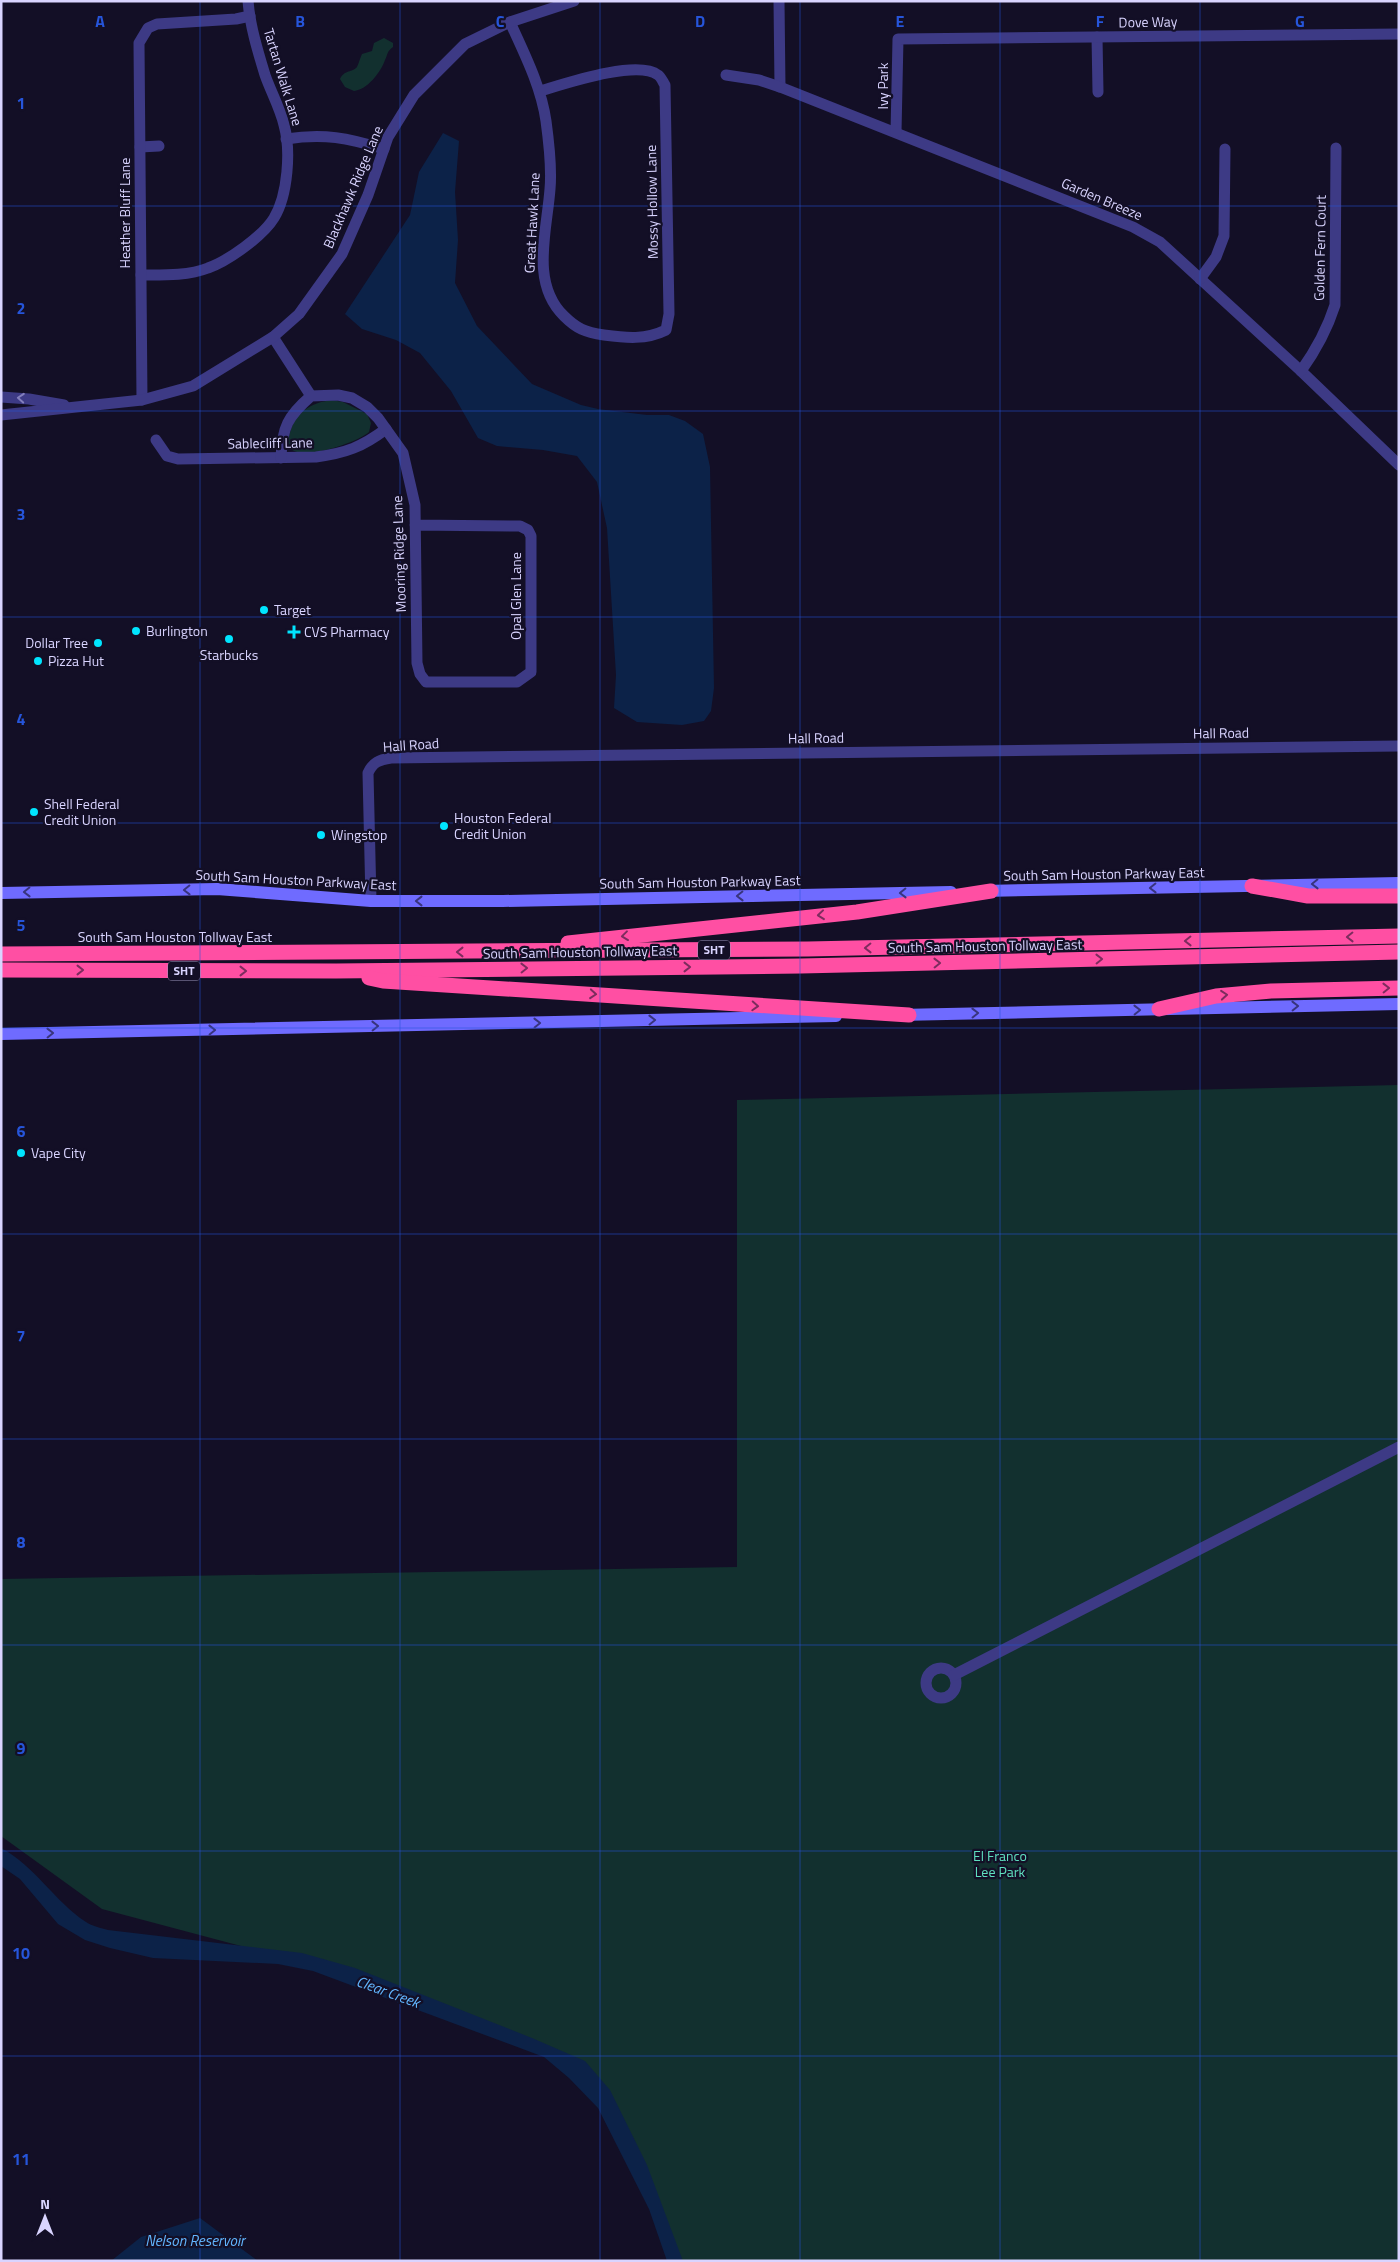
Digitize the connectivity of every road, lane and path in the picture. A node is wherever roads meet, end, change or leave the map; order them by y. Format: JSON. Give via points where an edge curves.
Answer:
{"nodes":[{"id":1,"x":248,"y":1,"type":"edge"},
{"id":2,"x":574,"y":1,"type":"edge"},
{"id":3,"x":780,"y":1,"type":"edge"},
{"id":4,"x":250,"y":16,"type":"junction"},
{"id":5,"x":510,"y":22,"type":"junction"},
{"id":6,"x":1399,"y":34,"type":"edge"},
{"id":7,"x":1097,"y":37,"type":"junction"},
{"id":8,"x":898,"y":39,"type":"joint"},
{"id":9,"x":726,"y":75,"type":"dead end"},
{"id":10,"x":780,"y":87,"type":"junction"},
{"id":11,"x":540,"y":91,"type":"junction"},
{"id":12,"x":1098,"y":92,"type":"dead end"},
{"id":13,"x":896,"y":132,"type":"junction"},
{"id":14,"x":286,"y":139,"type":"junction"},
{"id":15,"x":159,"y":146,"type":"dead end"},
{"id":16,"x":140,"y":147,"type":"junction"},
{"id":17,"x":1336,"y":148,"type":"dead end"},
{"id":18,"x":384,"y":149,"type":"junction"},
{"id":19,"x":1225,"y":149,"type":"dead end"},
{"id":20,"x":141,"y":275,"type":"junction"},
{"id":21,"x":1200,"y":279,"type":"junction"},
{"id":22,"x":666,"y":330,"type":"joint"},
{"id":23,"x":273,"y":338,"type":"junction"},
{"id":24,"x":1301,"y":371,"type":"junction"},
{"id":25,"x":311,"y":396,"type":"junction"},
{"id":26,"x":1,"y":397,"type":"edge"},
{"id":27,"x":142,"y":400,"type":"junction"},
{"id":28,"x":76,"y":407,"type":"junction"},
{"id":29,"x":1,"y":415,"type":"edge"},
{"id":30,"x":386,"y":429,"type":"junction"},
{"id":31,"x":156,"y":440,"type":"dead end"},
{"id":32,"x":281,"y":458,"type":"junction"},
{"id":33,"x":1398,"y":462,"type":"edge"},
{"id":34,"x":415,"y":525,"type":"junction"},
{"id":35,"x":531,"y":672,"type":"joint"},
{"id":36,"x":1399,"y":746,"type":"edge"},
{"id":37,"x":1399,"y":883,"type":"edge"},
{"id":38,"x":1252,"y":886,"type":"junction"},
{"id":39,"x":991,"y":891,"type":"junction"},
{"id":40,"x":1,"y":893,"type":"edge"},
{"id":41,"x":1399,"y":896,"type":"edge"},
{"id":42,"x":371,"y":901,"type":"junction"},
{"id":43,"x":1399,"y":936,"type":"edge"},
{"id":44,"x":496,"y":952,"type":"junction"},
{"id":45,"x":1399,"y":952,"type":"edge"},
{"id":46,"x":1,"y":954,"type":"edge"},
{"id":47,"x":1,"y":970,"type":"edge"},
{"id":48,"x":336,"y":972,"type":"junction"},
{"id":49,"x":1399,"y":988,"type":"edge"},
{"id":50,"x":1399,"y":1004,"type":"edge"},
{"id":51,"x":1159,"y":1009,"type":"junction"},
{"id":52,"x":909,"y":1015,"type":"junction"},
{"id":53,"x":2,"y":1034,"type":"edge"},
{"id":54,"x":1399,"y":1447,"type":"edge"},
{"id":55,"x":954,"y":1674,"type":"dead end"}],
"edges":[{"from":1,"to":4,"type":"street","name":"Tartan Walk Lane"},
{"from":2,"to":5,"type":"street","name":"Blackhawk Ridge Lane"},
{"from":3,"to":10,"type":"street"},
{"from":4,"to":14,"type":"street","name":"Tartan Walk Lane"},
{"from":4,"to":16,"type":"street","name":"Heather Bluff Lane","via":[[158,24],[148,28],[139,43]]},
{"from":5,"to":11,"type":"street","name":"Great Hawk Lane"},
{"from":5,"to":18,"type":"street","name":"Blackhawk Ridge Lane","via":[[465,44],[414,96]]},
{"from":6,"to":7,"type":"street","name":"Dove Way"},
{"from":7,"to":8,"type":"street","name":"Dove Way"},
{"from":7,"to":12,"type":"street"},
{"from":8,"to":13,"type":"street","name":"Ivy Park"},
{"from":9,"to":10,"type":"street","name":"Garden Breeze"},
{"from":10,"to":13,"type":"street","name":"Garden Breeze"},
{"from":11,"to":22,"type":"street","name":"Great Hawk Lane","via":[[546,120],[551,188],[543,258],[545,284],[555,307],[577,329],[600,334],[631,338],[653,336]]},
{"from":11,"to":22,"type":"street","name":"Mossy Hollow Lane","via":[[584,77],[630,70],[659,75],[665,85]]},
{"from":13,"to":21,"type":"street","name":"Garden Breeze","via":[[1133,227],[1160,242]]},
{"from":14,"to":18,"type":"street","via":[[325,135]]},
{"from":14,"to":20,"type":"street","name":"Tartan Walk Lane","via":[[285,189],[274,218],[249,243],[207,269]]},
{"from":15,"to":16,"type":"street"},
{"from":16,"to":20,"type":"street","name":"Heather Bluff Lane"},
{"from":17,"to":24,"type":"street","name":"Golden Fern Court","via":[[1335,305],[1328,329]]},
{"from":18,"to":23,"type":"street","name":"Blackhawk Ridge Lane","via":[[342,254],[299,314]]},
{"from":19,"to":21,"type":"street","via":[[1224,236],[1216,258]]},
{"from":20,"to":27,"type":"street","name":"Heather Bluff Lane"},
{"from":21,"to":24,"type":"street","name":"Garden Breeze"},
{"from":23,"to":25,"type":"street"},
{"from":23,"to":27,"type":"street","name":"Blackhawk Ridge Lane","via":[[193,386]]},
{"from":24,"to":33,"type":"street","name":"Garden Breeze"},
{"from":25,"to":30,"type":"street","name":"Mooring Ridge Lane","via":[[352,398],[367,407]]},
{"from":25,"to":32,"type":"street","via":[[288,418]]},
{"from":28,"to":26,"type":"street","name":"Blackhawk Ridge Lane","one_way":true},
{"from":27,"to":28,"type":"street","name":"Blackhawk Ridge Lane"},
{"from":28,"to":29,"type":"street","name":"Blackhawk Ridge Lane"},
{"from":30,"to":32,"type":"street","name":"Sablecliff Lane","via":[[358,448],[337,454]]},
{"from":30,"to":34,"type":"street","name":"Mooring Ridge Lane","via":[[403,453],[415,504]]},
{"from":31,"to":32,"type":"street","name":"Sablecliff Lane","via":[[168,456],[178,459]]},
{"from":34,"to":35,"type":"street","name":"Opal Glen Lane","via":[[520,526],[528,530],[531,536]]},
{"from":34,"to":35,"type":"street","name":"Mooring Ridge Lane","via":[[417,663],[426,682],[517,682]]},
{"from":36,"to":42,"type":"street","name":"Hall Road","via":[[391,758],[379,760],[368,773]]},
{"from":37,"to":38,"type":"main road","name":"South Sam Houston Parkway East","one_way":true},
{"from":38,"to":39,"type":"main road","name":"South Sam Houston Parkway East","one_way":true},
{"from":38,"to":41,"type":"highway","via":[[1308,896]]},
{"from":39,"to":42,"type":"main road","name":"South Sam Houston Parkway East","one_way":true},
{"from":39,"to":44,"type":"highway","one_way":true,"via":[[856,912]]},
{"from":42,"to":40,"type":"main road","name":"South Sam Houston Parkway East","one_way":true,"via":[[217,889]]},
{"from":43,"to":44,"type":"highway","name":"South Sam Houston Tollway East","number":"SHT","one_way":true,"via":[[818,949]]},
{"from":44,"to":46,"type":"highway","name":"South Sam Houston Tollway East","number":"SHT","one_way":true},
{"from":48,"to":45,"type":"highway","name":"South Sam Houston Tollway East","number":"SHT","one_way":true,"via":[[801,966]]},
{"from":47,"to":48,"type":"highway","name":"South Sam Houston Tollway East","number":"SHT","one_way":true},
{"from":48,"to":52,"type":"highway","one_way":true,"via":[[383,981]]},
{"from":51,"to":49,"type":"highway","one_way":true,"via":[[1216,996],[1271,991]]},
{"from":51,"to":50,"type":"main road","one_way":true},
{"from":52,"to":51,"type":"main road","one_way":true},
{"from":53,"to":52,"type":"main road","one_way":true},
{"from":54,"to":55,"type":"street"}]}
